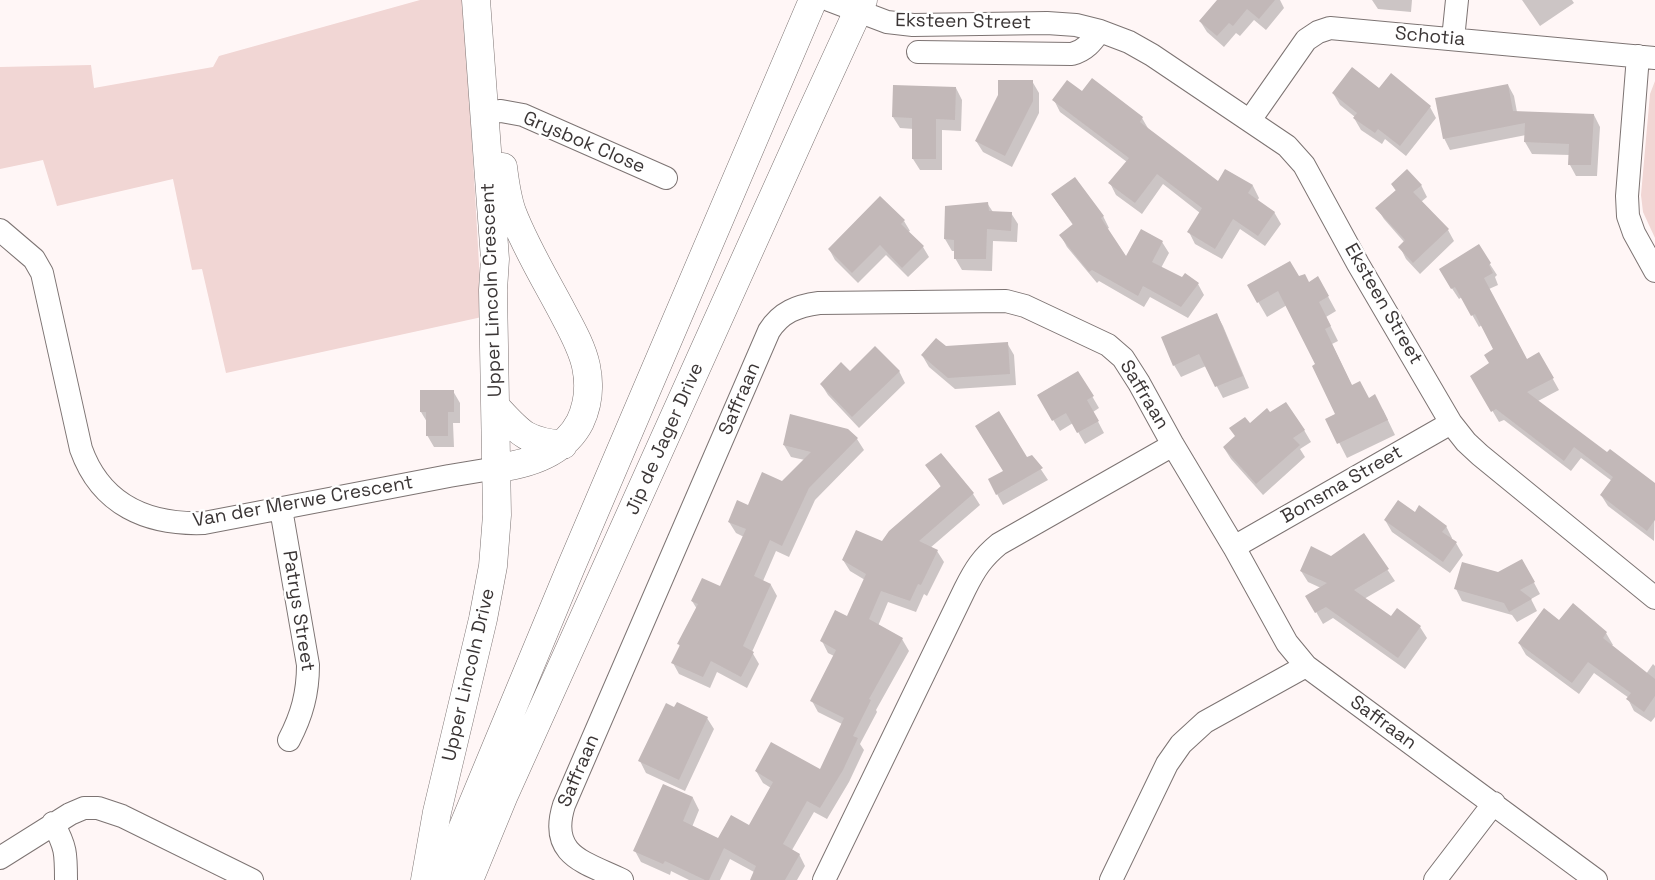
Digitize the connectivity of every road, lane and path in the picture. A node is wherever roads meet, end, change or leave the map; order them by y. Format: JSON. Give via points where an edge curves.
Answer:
{"nodes":[{"id":1,"x":476,"y":0,"type":"edge"},
{"id":2,"x":495,"y":0,"type":"edge"},
{"id":3,"x":813,"y":0,"type":"edge"},
{"id":4,"x":829,"y":0,"type":"edge"},
{"id":5,"x":1457,"y":0,"type":"edge"},
{"id":6,"x":860,"y":6,"type":"edge"},
{"id":7,"x":1100,"y":31,"type":"junction"},
{"id":8,"x":1453,"y":39,"type":"junction"},
{"id":9,"x":918,"y":52,"type":"dead end"},
{"id":10,"x":1647,"y":57,"type":"edge"},
{"id":11,"x":492,"y":112,"type":"junction"},
{"id":12,"x":1250,"y":120,"type":"junction"},
{"id":13,"x":666,"y":178,"type":"dead end"},
{"id":14,"x":0,"y":230,"type":"edge"},
{"id":15,"x":1655,"y":271,"type":"edge"},
{"id":16,"x":496,"y":408,"type":"junction"},
{"id":17,"x":1451,"y":423,"type":"junction"},
{"id":18,"x":563,"y":444,"type":"junction"},
{"id":19,"x":1173,"y":445,"type":"junction"},
{"id":20,"x":497,"y":468,"type":"junction"},
{"id":21,"x":281,"y":509,"type":"junction"},
{"id":22,"x":1234,"y":547,"type":"junction"},
{"id":23,"x":1655,"y":598,"type":"edge"},
{"id":24,"x":1306,"y":666,"type":"junction"},
{"id":25,"x":289,"y":740,"type":"dead end"},
{"id":26,"x":1494,"y":803,"type":"junction"},
{"id":27,"x":53,"y":823,"type":"junction"},
{"id":28,"x":0,"y":858,"type":"edge"},
{"id":29,"x":66,"y":880,"type":"edge"},
{"id":30,"x":252,"y":880,"type":"edge"},
{"id":31,"x":426,"y":880,"type":"edge"},
{"id":32,"x":441,"y":880,"type":"edge"},
{"id":33,"x":469,"y":880,"type":"edge"},
{"id":34,"x":622,"y":880,"type":"edge"},
{"id":35,"x":824,"y":880,"type":"edge"},
{"id":36,"x":1111,"y":880,"type":"edge"},
{"id":37,"x":1435,"y":880,"type":"edge"},
{"id":38,"x":1596,"y":880,"type":"edge"}],
"edges":[{"from":1,"to":11,"type":"main road"},
{"from":2,"to":11,"type":"main road"},
{"from":3,"to":32,"type":"main road","name":"Jip de Jager Drive"},
{"from":4,"to":6,"type":"street","name":"Eksteen Street"},
{"from":5,"to":8,"type":"street"},
{"from":6,"to":7,"type":"street","name":"Eksteen Street","via":[[887,22],[913,25],[1047,23]]},
{"from":6,"to":33,"type":"main road","name":"Jip de Jager Drive","via":[[504,795]]},
{"from":7,"to":9,"type":"street","name":"Eksteen Street","via":[[1089,45],[1072,54]]},
{"from":7,"to":12,"type":"street","name":"Eksteen Street","via":[[1152,55]]},
{"from":8,"to":10,"type":"street","name":"Schotia"},
{"from":8,"to":12,"type":"street","name":"Schotia","via":[[1330,28],[1318,32],[1306,40]]},
{"from":10,"to":15,"type":"street","via":[[1627,196],[1628,216]]},
{"from":11,"to":13,"type":"street","name":"Grysbok Close","via":[[523,115]]},
{"from":11,"to":16,"type":"main road","name":"Upper Lincoln Crescent"},
{"from":11,"to":18,"type":"main road","via":[[512,213],[573,332],[586,367],[585,406],[577,427]]},
{"from":12,"to":17,"type":"street","name":"Eksteen Street","via":[[1287,146],[1304,165]]},
{"from":14,"to":21,"type":"street","name":"Van der Merwe Crescent","via":[[34,259],[42,273],[81,449],[91,472],[110,494],[138,512],[170,522],[204,523]]},
{"from":16,"to":18,"type":"main road","via":[[526,437]]},
{"from":16,"to":20,"type":"main road","name":"Upper Lincoln Crescent"},
{"from":17,"to":22,"type":"street","name":"Bonsma Street"},
{"from":17,"to":23,"type":"street","name":"Eksteen Street","via":[[1480,455]]},
{"from":18,"to":20,"type":"main road","via":[[552,452],[515,466]]},
{"from":19,"to":22,"type":"street","name":"Saffraan"},
{"from":19,"to":34,"type":"street","name":"Saffraan","via":[[1124,358],[1108,345],[1017,303],[819,303],[792,309],[782,316],[769,331],[560,818],[560,833],[569,852]]},
{"from":19,"to":35,"type":"street","name":"Saffraan","via":[[985,555],[965,589]]},
{"from":20,"to":21,"type":"street","name":"Van der Merwe Crescent"},
{"from":20,"to":31,"type":"main road","name":"Upper Lincoln Drive","via":[[493,566]]},
{"from":21,"to":25,"type":"street","name":"Patrys Street","via":[[308,665],[307,694]]},
{"from":22,"to":24,"type":"street","name":"Saffraan","via":[[1287,643]]},
{"from":24,"to":26,"type":"street","name":"Saffraan"},
{"from":24,"to":36,"type":"street","via":[[1205,722],[1181,744],[1167,764]]},
{"from":26,"to":37,"type":"street"},
{"from":26,"to":38,"type":"street","name":"Saffraan"},
{"from":27,"to":28,"type":"street"},
{"from":27,"to":29,"type":"street","via":[[64,843]]},
{"from":27,"to":30,"type":"street","via":[[84,808],[98,808]]}]}
